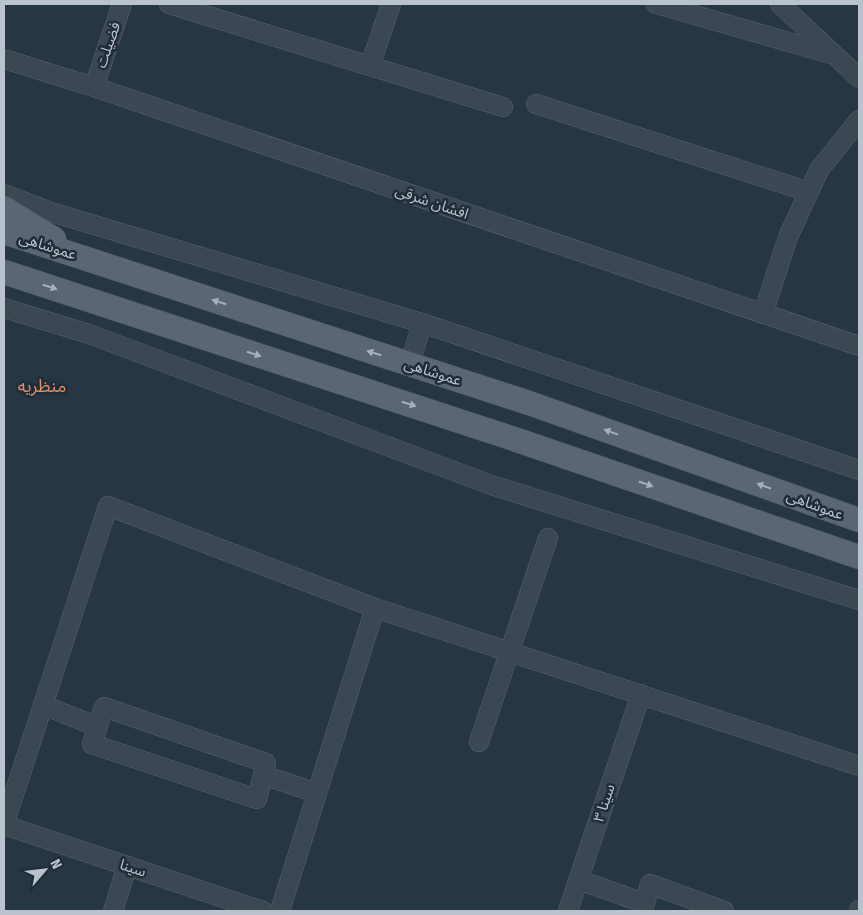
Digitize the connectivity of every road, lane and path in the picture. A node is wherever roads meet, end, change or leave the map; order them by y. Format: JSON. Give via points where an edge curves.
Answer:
{"nodes":[{"id":1,"x":122,"y":4,"type":"edge"},
{"id":2,"x":169,"y":4,"type":"edge"},
{"id":3,"x":391,"y":4,"type":"edge"},
{"id":4,"x":656,"y":4,"type":"edge"},
{"id":5,"x":780,"y":4,"type":"edge"},
{"id":6,"x":834,"y":55,"type":"junction"},
{"id":7,"x":4,"y":58,"type":"edge"},
{"id":8,"x":370,"y":66,"type":"junction"},
{"id":9,"x":859,"y":78,"type":"edge"},
{"id":10,"x":94,"y":87,"type":"junction"},
{"id":11,"x":536,"y":104,"type":"dead end"},
{"id":12,"x":503,"y":106,"type":"dead end"},
{"id":13,"x":859,"y":120,"type":"edge"},
{"id":14,"x":809,"y":192,"type":"junction"},
{"id":15,"x":4,"y":194,"type":"edge"},
{"id":16,"x":4,"y":208,"type":"edge"},
{"id":17,"x":4,"y":232,"type":"edge"},
{"id":18,"x":85,"y":258,"type":"junction"},
{"id":19,"x":4,"y":272,"type":"edge"},
{"id":20,"x":4,"y":308,"type":"edge"},
{"id":21,"x":763,"y":314,"type":"junction"},
{"id":22,"x":422,"y":323,"type":"junction"},
{"id":23,"x":859,"y":346,"type":"edge"},
{"id":24,"x":410,"y":364,"type":"junction"},
{"id":25,"x":529,"y":403,"type":"junction"},
{"id":26,"x":517,"y":440,"type":"junction"},
{"id":27,"x":859,"y":470,"type":"edge"},
{"id":28,"x":859,"y":520,"type":"edge"},
{"id":29,"x":548,"y":538,"type":"dead end"},
{"id":30,"x":859,"y":557,"type":"edge"},
{"id":31,"x":859,"y":600,"type":"edge"},
{"id":32,"x":375,"y":608,"type":"junction"},
{"id":33,"x":509,"y":651,"type":"junction"},
{"id":34,"x":641,"y":694,"type":"junction"},
{"id":35,"x":43,"y":705,"type":"junction"},
{"id":36,"x":98,"y":727,"type":"junction"},
{"id":37,"x":478,"y":742,"type":"dead end"},
{"id":38,"x":859,"y":766,"type":"edge"},
{"id":39,"x":263,"y":775,"type":"junction"},
{"id":40,"x":317,"y":793,"type":"junction"},
{"id":41,"x":4,"y":825,"type":"edge"},
{"id":42,"x":127,"y":866,"type":"junction"},
{"id":43,"x":579,"y":880,"type":"junction"},
{"id":44,"x":644,"y":907,"type":"edge"},
{"id":45,"x":113,"y":911,"type":"edge"},
{"id":46,"x":263,"y":911,"type":"edge"},
{"id":47,"x":280,"y":911,"type":"edge"},
{"id":48,"x":568,"y":911,"type":"edge"},
{"id":49,"x":724,"y":911,"type":"edge"}],
"edges":[{"from":1,"to":10,"type":"street","name":"فضیلت"},
{"from":2,"to":8,"type":"street"},
{"from":3,"to":8,"type":"street"},
{"from":4,"to":6,"type":"street"},
{"from":5,"to":6,"type":"street"},
{"from":6,"to":9,"type":"street"},
{"from":7,"to":10,"type":"street","name":"افشان شرقی"},
{"from":8,"to":12,"type":"street"},
{"from":10,"to":21,"type":"street","name":"افشان شرقی"},
{"from":11,"to":14,"type":"street"},
{"from":13,"to":14,"type":"street","via":[[819,170]]},
{"from":14,"to":21,"type":"street","via":[[788,237]]},
{"from":15,"to":22,"type":"street","via":[[51,212]]},
{"from":16,"to":18,"type":"main road"},
{"from":17,"to":18,"type":"main road","name":"عموشاهی"},
{"from":24,"to":18,"type":"main road","name":"عموشاهی","one_way":true},
{"from":19,"to":26,"type":"main road","one_way":true},
{"from":20,"to":31,"type":"street","via":[[88,334],[492,485]]},
{"from":21,"to":23,"type":"street","name":"افشان شرقی"},
{"from":22,"to":24,"type":"street"},
{"from":22,"to":27,"type":"street"},
{"from":24,"to":25,"type":"main road","name":"عموشاهی"},
{"from":25,"to":26,"type":"main road","via":[[528,423]]},
{"from":28,"to":25,"type":"main road","name":"عموشاهی","one_way":true},
{"from":26,"to":30,"type":"main road","one_way":true},
{"from":29,"to":33,"type":"street"},
{"from":32,"to":33,"type":"street"},
{"from":32,"to":35,"type":"street","via":[[108,506]]},
{"from":32,"to":40,"type":"street"},
{"from":33,"to":34,"type":"street"},
{"from":33,"to":37,"type":"street"},
{"from":34,"to":38,"type":"street"},
{"from":34,"to":43,"type":"street","name":"سینا ۳"},
{"from":35,"to":36,"type":"street"},
{"from":35,"to":41,"type":"street"},
{"from":36,"to":39,"type":"street","via":[[104,707],[266,763]]},
{"from":36,"to":39,"type":"street","via":[[92,744],[257,799]]},
{"from":39,"to":40,"type":"street"},
{"from":40,"to":47,"type":"street"},
{"from":41,"to":42,"type":"street","name":"سینا"},
{"from":42,"to":45,"type":"street"},
{"from":42,"to":46,"type":"street","name":"سینا"},
{"from":43,"to":44,"type":"street"},
{"from":43,"to":48,"type":"street","name":"سینا ۳"},
{"from":44,"to":49,"type":"street","via":[[650,884]]}]}
